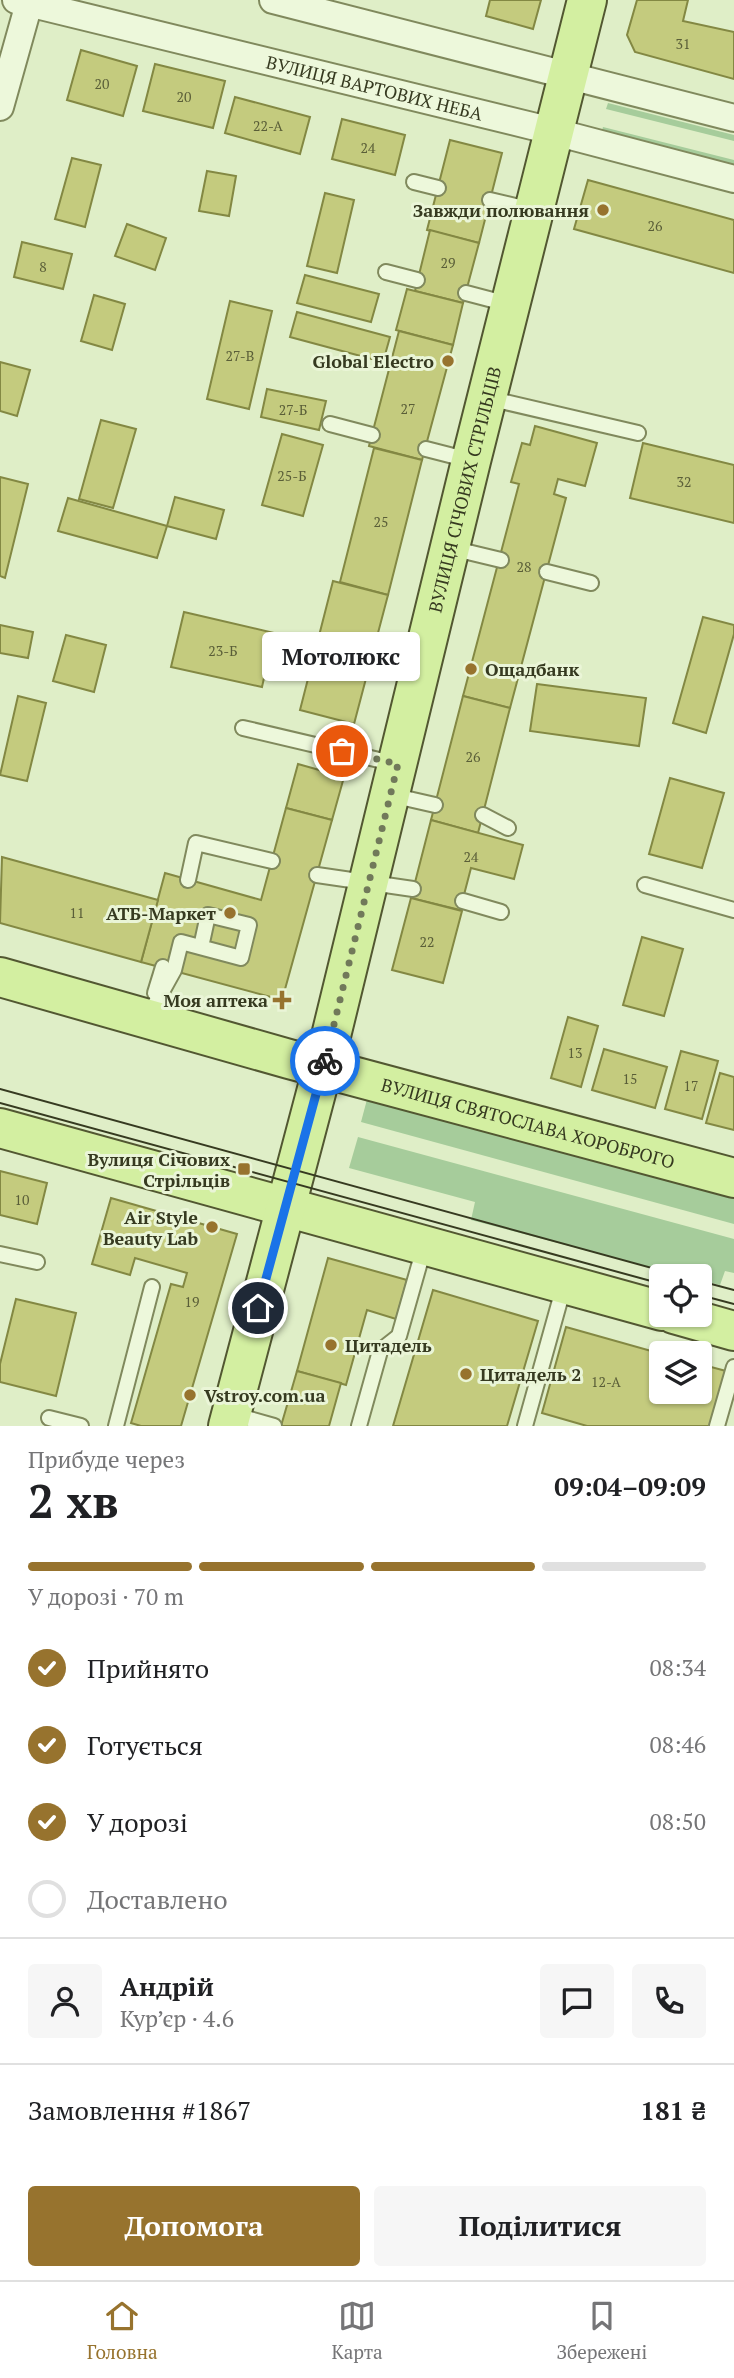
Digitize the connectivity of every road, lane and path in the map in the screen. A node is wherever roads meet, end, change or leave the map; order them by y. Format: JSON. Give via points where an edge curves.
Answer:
{"nodes":[{"id":1,"x":273,"y":0,"type":"edge"},
{"id":2,"x":587,"y":0,"type":"edge"},
{"id":3,"x":25,"y":1,"type":"edge"},
{"id":4,"x":567,"y":75,"type":"junction"},
{"id":5,"x":0,"y":107,"type":"edge"},
{"id":6,"x":734,"y":118,"type":"edge"},
{"id":7,"x":553,"y":131,"type":"junction"},
{"id":8,"x":734,"y":179,"type":"edge"},
{"id":9,"x":414,"y":182,"type":"dead end"},
{"id":10,"x":438,"y":188,"type":"dead end"},
{"id":11,"x":490,"y":200,"type":"dead end"},
{"id":12,"x":533,"y":211,"type":"junction"},
{"id":13,"x":386,"y":272,"type":"dead end"},
{"id":14,"x":418,"y":280,"type":"dead end"},
{"id":15,"x":466,"y":293,"type":"dead end"},
{"id":16,"x":510,"y":304,"type":"junction"},
{"id":17,"x":486,"y":397,"type":"junction"},
{"id":18,"x":330,"y":424,"type":"dead end"},
{"id":19,"x":638,"y":433,"type":"dead end"},
{"id":20,"x":372,"y":435,"type":"dead end"},
{"id":21,"x":426,"y":449,"type":"dead end"},
{"id":22,"x":471,"y":461,"type":"junction"},
{"id":23,"x":449,"y":548,"type":"junction"},
{"id":24,"x":500,"y":560,"type":"dead end"},
{"id":25,"x":547,"y":572,"type":"dead end"},
{"id":26,"x":591,"y":583,"type":"dead end"},
{"id":27,"x":243,"y":727,"type":"dead end"},
{"id":28,"x":394,"y":779,"type":"junction"},
{"id":29,"x":435,"y":804,"type":"dead end"},
{"id":30,"x":483,"y":815,"type":"dead end"},
{"id":31,"x":508,"y":828,"type":"dead end"},
{"id":32,"x":272,"y":861,"type":"dead end"},
{"id":33,"x":317,"y":875,"type":"dead end"},
{"id":34,"x":188,"y":880,"type":"dead end"},
{"id":35,"x":369,"y":882,"type":"junction"},
{"id":36,"x":645,"y":885,"type":"dead end"},
{"id":37,"x":413,"y":889,"type":"dead end"},
{"id":38,"x":463,"y":901,"type":"dead end"},
{"id":39,"x":734,"y":910,"type":"edge"},
{"id":40,"x":501,"y":912,"type":"dead end"},
{"id":41,"x":201,"y":947,"type":"dead end"},
{"id":42,"x":163,"y":967,"type":"dead end"},
{"id":43,"x":0,"y":977,"type":"edge"},
{"id":44,"x":148,"y":1018,"type":"junction"},
{"id":45,"x":323,"y":1068,"type":"junction"},
{"id":46,"x":0,"y":1128,"type":"edge"},
{"id":47,"x":734,"y":1178,"type":"edge"},
{"id":48,"x":285,"y":1208,"type":"junction"},
{"id":49,"x":424,"y":1247,"type":"junction"},
{"id":50,"x":0,"y":1254,"type":"edge"},
{"id":51,"x":37,"y":1262,"type":"dead end"},
{"id":52,"x":564,"y":1284,"type":"junction"},
{"id":53,"x":152,"y":1287,"type":"dead end"},
{"id":54,"x":649,"y":1307,"type":"edge"},
{"id":55,"x":712,"y":1325,"type":"edge"},
{"id":56,"x":734,"y":1331,"type":"edge"},
{"id":57,"x":734,"y":1367,"type":"edge"},
{"id":58,"x":49,"y":1418,"type":"dead end"},
{"id":59,"x":229,"y":1420,"type":"edge"},
{"id":60,"x":81,"y":1426,"type":"edge"},
{"id":61,"x":116,"y":1426,"type":"edge"},
{"id":62,"x":274,"y":1426,"type":"edge"},
{"id":63,"x":359,"y":1426,"type":"edge"},
{"id":64,"x":525,"y":1426,"type":"edge"},
{"id":65,"x":717,"y":1426,"type":"edge"}],
"edges":[{"from":1,"to":4,"type":"street"},
{"from":2,"to":4,"type":"main road","name":"ВУЛИЦЯ СІЧОВИХ СТРІЛЬЦІВ"},
{"from":3,"to":5,"type":"street"},
{"from":3,"to":7,"type":"street","name":"ВУЛИЦЯ ВАРТОВИХ НЕБА"},
{"from":4,"to":6,"type":"street"},
{"from":4,"to":7,"type":"main road","name":"ВУЛИЦЯ СІЧОВИХ СТРІЛЬЦІВ"},
{"from":7,"to":8,"type":"street","name":"ВУЛИЦЯ ВАРТОВИХ НЕБА"},
{"from":7,"to":12,"type":"main road","name":"ВУЛИЦЯ СІЧОВИХ СТРІЛЬЦІВ"},
{"from":9,"to":10,"type":"lane"},
{"from":11,"to":12,"type":"lane"},
{"from":12,"to":16,"type":"main road","name":"ВУЛИЦЯ СІЧОВИХ СТРІЛЬЦІВ"},
{"from":13,"to":14,"type":"lane"},
{"from":15,"to":16,"type":"lane"},
{"from":16,"to":17,"type":"main road","name":"ВУЛИЦЯ СІЧОВИХ СТРІЛЬЦІВ"},
{"from":17,"to":19,"type":"lane"},
{"from":17,"to":22,"type":"main road","name":"ВУЛИЦЯ СІЧОВИХ СТРІЛЬЦІВ"},
{"from":18,"to":20,"type":"lane"},
{"from":21,"to":22,"type":"lane"},
{"from":22,"to":23,"type":"main road","name":"ВУЛИЦЯ СІЧОВИХ СТРІЛЬЦІВ"},
{"from":23,"to":24,"type":"lane"},
{"from":23,"to":28,"type":"main road","name":"ВУЛИЦЯ СІЧОВИХ СТРІЛЬЦІВ"},
{"from":25,"to":26,"type":"lane"},
{"from":27,"to":28,"type":"lane"},
{"from":28,"to":29,"type":"lane"},
{"from":28,"to":35,"type":"main road","name":"ВУЛИЦЯ СІЧОВИХ СТРІЛЬЦІВ"},
{"from":30,"to":31,"type":"lane"},
{"from":32,"to":34,"type":"lane","via":[[197,843]]},
{"from":33,"to":35,"type":"lane"},
{"from":35,"to":37,"type":"lane"},
{"from":35,"to":45,"type":"main road","name":"ВУЛИЦЯ СІЧОВИХ СТРІЛЬЦІВ"},
{"from":36,"to":39,"type":"lane"},
{"from":38,"to":40,"type":"lane"},
{"from":41,"to":44,"type":"lane","via":[[181,942],[174,970]]},
{"from":42,"to":44,"type":"lane"},
{"from":43,"to":44,"type":"main road","name":"ВУЛИЦЯ СВЯТОСЛАВА ХОРОБРОГО"},
{"from":44,"to":45,"type":"main road","name":"ВУЛИЦЯ СВЯТОСЛАВА ХОРОБРОГО"},
{"from":45,"to":47,"type":"main road","name":"ВУЛИЦЯ СВЯТОСЛАВА ХОРОБРОГО"},
{"from":45,"to":48,"type":"main road","name":"ВУЛИЦЯ СІЧОВИХ СТРІЛЬЦІВ"},
{"from":46,"to":48,"type":"main road"},
{"from":48,"to":49,"type":"main road"},
{"from":48,"to":59,"type":"main road","name":"ВУЛИЦЯ СІЧОВИХ СТРІЛЬЦІВ"},
{"from":49,"to":52,"type":"main road"},
{"from":49,"to":63,"type":"lane","via":[[399,1336],[380,1351]]},
{"from":50,"to":51,"type":"lane"},
{"from":52,"to":54,"type":"main road"},
{"from":52,"to":64,"type":"lane"},
{"from":53,"to":61,"type":"lane"},
{"from":55,"to":56,"type":"main road"},
{"from":57,"to":65,"type":"lane"},
{"from":58,"to":60,"type":"lane"},
{"from":59,"to":62,"type":"lane"}]}
